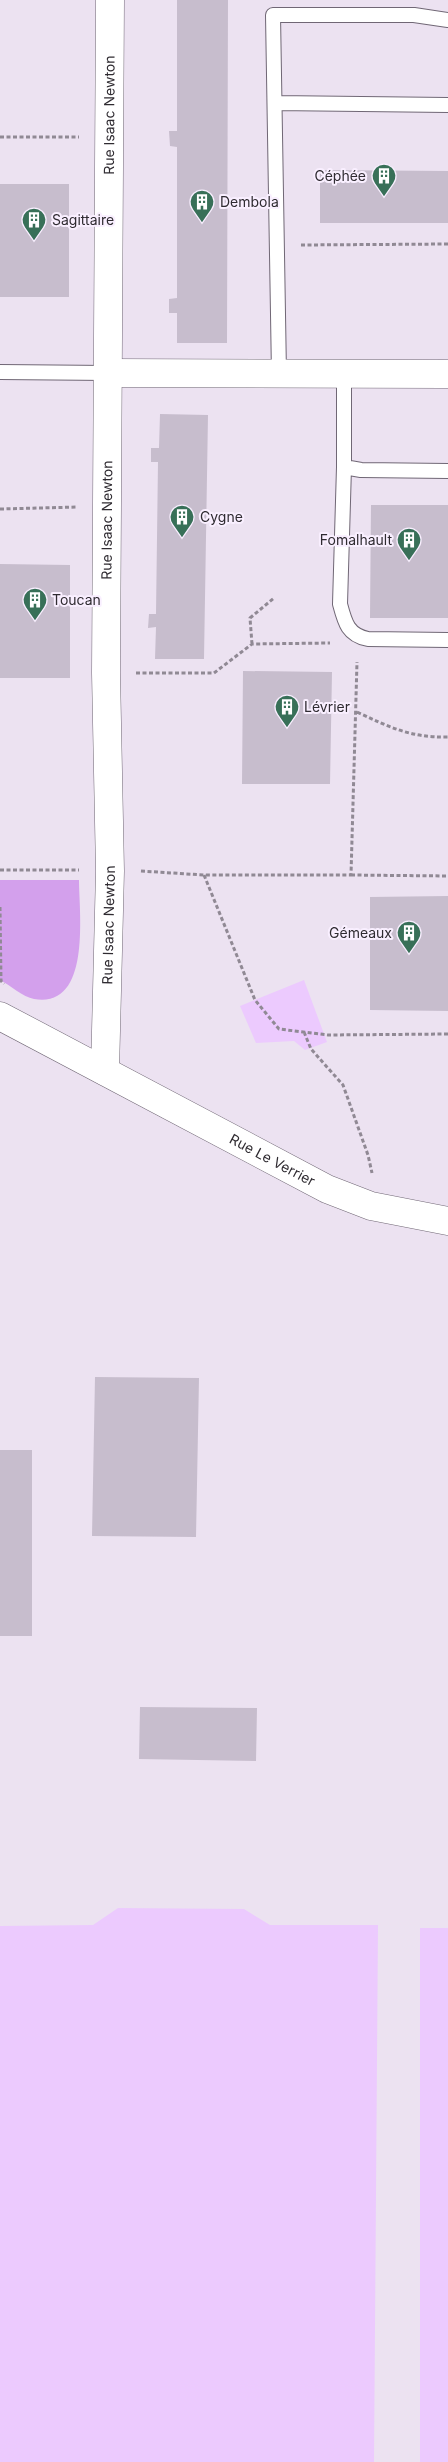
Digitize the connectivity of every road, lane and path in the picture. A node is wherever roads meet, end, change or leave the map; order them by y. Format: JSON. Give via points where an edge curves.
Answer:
{"nodes":[{"id":1,"x":110,"y":0,"type":"edge"},
{"id":2,"x":448,"y":20,"type":"edge"},
{"id":3,"x":275,"y":104,"type":"junction"},
{"id":4,"x":448,"y":105,"type":"edge"},
{"id":5,"x":0,"y":137,"type":"edge"},
{"id":6,"x":110,"y":138,"type":"junction"},
{"id":7,"x":448,"y":244,"type":"edge"},
{"id":8,"x":277,"y":246,"type":"junction"},
{"id":9,"x":0,"y":372,"type":"edge"},
{"id":10,"x":108,"y":373,"type":"junction"},
{"id":11,"x":279,"y":374,"type":"junction"},
{"id":12,"x":344,"y":374,"type":"junction"},
{"id":13,"x":448,"y":374,"type":"edge"},
{"id":14,"x":344,"y":467,"type":"junction"},
{"id":15,"x":448,"y":471,"type":"edge"},
{"id":16,"x":106,"y":507,"type":"junction"},
{"id":17,"x":0,"y":509,"type":"edge"},
{"id":18,"x":274,"y":598,"type":"dead end"},
{"id":19,"x":448,"y":640,"type":"edge"},
{"id":20,"x":336,"y":643,"type":"dead end"},
{"id":21,"x":252,"y":644,"type":"junction"},
{"id":22,"x":357,"y":654,"type":"dead end"},
{"id":23,"x":106,"y":673,"type":"junction"},
{"id":24,"x":357,"y":712,"type":"junction"},
{"id":25,"x":448,"y":737,"type":"edge"},
{"id":26,"x":0,"y":870,"type":"edge"},
{"id":27,"x":110,"y":871,"type":"junction"},
{"id":28,"x":204,"y":875,"type":"junction"},
{"id":29,"x":351,"y":875,"type":"junction"},
{"id":30,"x":448,"y":876,"type":"edge"},
{"id":31,"x":0,"y":907,"type":"edge"},
{"id":32,"x":6,"y":1019,"type":"edge"},
{"id":33,"x":304,"y":1032,"type":"junction"},
{"id":34,"x":448,"y":1034,"type":"edge"},
{"id":35,"x":105,"y":1071,"type":"junction"},
{"id":36,"x":371,"y":1206,"type":"junction"},
{"id":37,"x":448,"y":1220,"type":"edge"}],
"edges":[{"from":1,"to":6,"type":"street","name":"Rue Isaac Newton"},
{"from":2,"to":3,"type":"lane","via":[[414,15],[273,15]]},
{"from":3,"to":4,"type":"lane"},
{"from":3,"to":8,"type":"lane"},
{"from":5,"to":6,"type":"path"},
{"from":6,"to":10,"type":"street","name":"Rue Isaac Newton"},
{"from":7,"to":8,"type":"path"},
{"from":8,"to":11,"type":"lane"},
{"from":9,"to":10,"type":"lane"},
{"from":10,"to":11,"type":"street"},
{"from":10,"to":16,"type":"street","name":"Rue Isaac Newton"},
{"from":11,"to":12,"type":"street"},
{"from":12,"to":13,"type":"street"},
{"from":12,"to":14,"type":"lane"},
{"from":14,"to":15,"type":"lane"},
{"from":14,"to":19,"type":"lane","via":[[340,604],[350,632],[368,639]]},
{"from":16,"to":17,"type":"path"},
{"from":16,"to":23,"type":"street","name":"Rue Isaac Newton"},
{"from":18,"to":21,"type":"path","via":[[250,618]]},
{"from":20,"to":21,"type":"path"},
{"from":21,"to":23,"type":"path","via":[[214,672]]},
{"from":22,"to":24,"type":"path"},
{"from":23,"to":27,"type":"street","name":"Rue Isaac Newton"},
{"from":24,"to":25,"type":"path","via":[[397,731],[422,737]]},
{"from":24,"to":29,"type":"path"},
{"from":26,"to":27,"type":"path"},
{"from":27,"to":28,"type":"path"},
{"from":27,"to":35,"type":"street","name":"Rue Isaac Newton"},
{"from":28,"to":29,"type":"path"},
{"from":28,"to":33,"type":"path","via":[[255,1000],[278,1029]]},
{"from":29,"to":30,"type":"path"},
{"from":31,"to":32,"type":"path","via":[[1,980],[19,1003]]},
{"from":32,"to":35,"type":"street"},
{"from":33,"to":34,"type":"path","via":[[328,1035]]},
{"from":33,"to":36,"type":"path","via":[[311,1049],[342,1085],[368,1155],[375,1188]]},
{"from":35,"to":36,"type":"street","name":"Rue Le Verrier","via":[[327,1188]]},
{"from":36,"to":37,"type":"street","name":"Rue Le Verrier"}]}
